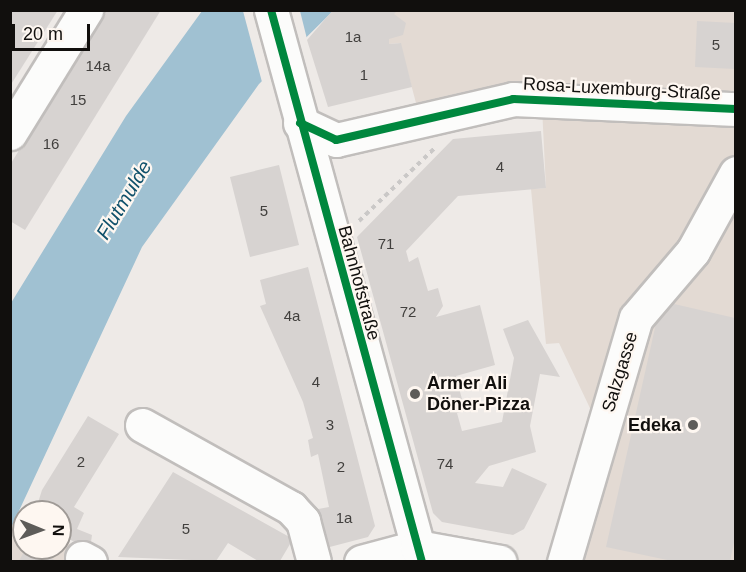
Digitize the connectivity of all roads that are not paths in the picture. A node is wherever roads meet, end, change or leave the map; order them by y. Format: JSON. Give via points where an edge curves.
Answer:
{"nodes":[{"id":1,"x":86,"y":10,"type":"edge"},
{"id":2,"x":271,"y":10,"type":"edge"},
{"id":3,"x":735,"y":110,"type":"edge"},
{"id":4,"x":300,"y":123,"type":"junction"},
{"id":5,"x":10,"y":133,"type":"edge"},
{"id":6,"x":735,"y":173,"type":"edge"},
{"id":7,"x":142,"y":425,"type":"dead end"},
{"id":8,"x":420,"y":554,"type":"edge"},
{"id":9,"x":314,"y":561,"type":"edge"},
{"id":10,"x":361,"y":561,"type":"edge"},
{"id":11,"x":500,"y":561,"type":"edge"},
{"id":12,"x":564,"y":561,"type":"edge"}],
"edges":[{"from":1,"to":5,"type":"street"},
{"from":2,"to":4,"type":"street","name":"Bahnhofstraße"},
{"from":3,"to":4,"type":"street","name":"Rosa-Luxemburg-Straße","via":[[513,99],[336,140]]},
{"from":4,"to":8,"type":"street","name":"Bahnhofstraße"},
{"from":6,"to":12,"type":"street","name":"Salzgasse","via":[[693,251],[636,318]]},
{"from":7,"to":9,"type":"street","via":[[291,508],[303,521]]},
{"from":8,"to":10,"type":"street"},
{"from":8,"to":11,"type":"street"}]}
